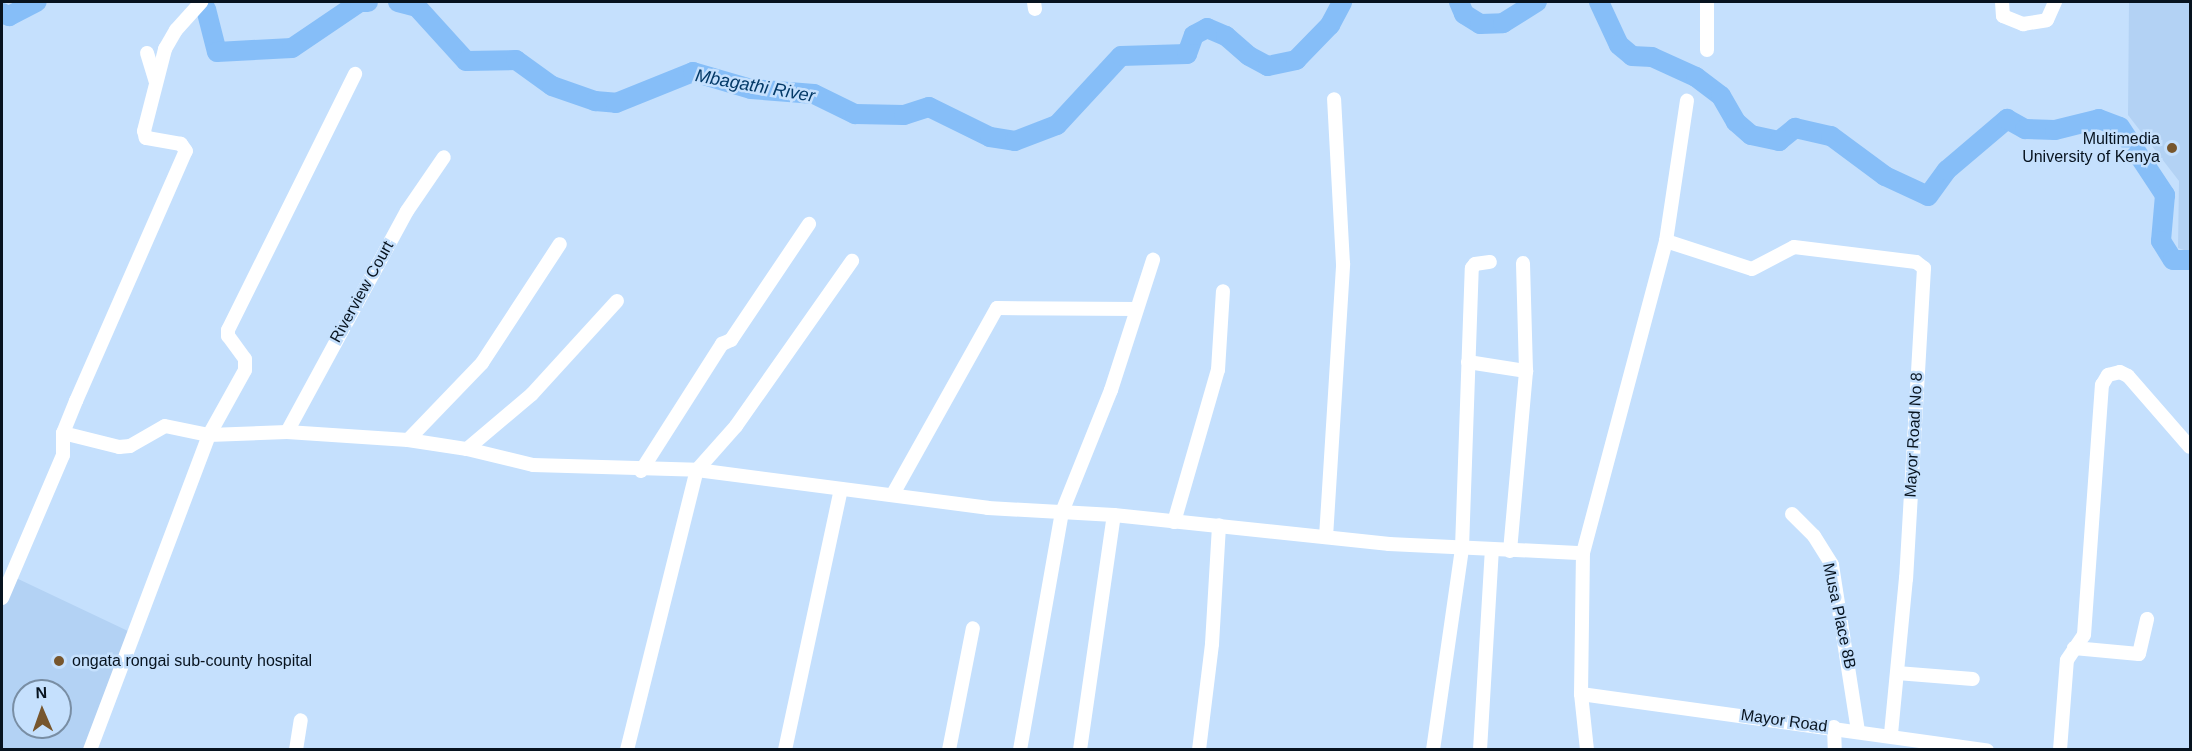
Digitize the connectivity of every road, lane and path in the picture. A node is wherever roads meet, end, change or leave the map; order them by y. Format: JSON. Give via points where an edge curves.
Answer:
{"nodes":[{"id":1,"x":201,"y":2,"type":"edge"},
{"id":2,"x":1707,"y":2,"type":"edge"},
{"id":3,"x":2002,"y":2,"type":"edge"},
{"id":4,"x":2055,"y":2,"type":"edge"},
{"id":5,"x":1707,"y":50,"type":"dead end"},
{"id":6,"x":147,"y":53,"type":"dead end"},
{"id":7,"x":355,"y":74,"type":"dead end"},
{"id":8,"x":156,"y":82,"type":"junction"},
{"id":9,"x":1334,"y":99,"type":"dead end"},
{"id":10,"x":1687,"y":101,"type":"dead end"},
{"id":11,"x":444,"y":157,"type":"dead end"},
{"id":12,"x":809,"y":224,"type":"dead end"},
{"id":13,"x":1666,"y":241,"type":"junction"},
{"id":14,"x":560,"y":244,"type":"dead end"},
{"id":15,"x":1153,"y":260,"type":"dead end"},
{"id":16,"x":852,"y":261,"type":"dead end"},
{"id":17,"x":1490,"y":262,"type":"dead end"},
{"id":18,"x":1523,"y":263,"type":"dead end"},
{"id":19,"x":1222,"y":291,"type":"dead end"},
{"id":20,"x":617,"y":301,"type":"dead end"},
{"id":21,"x":1136,"y":309,"type":"junction"},
{"id":22,"x":1468,"y":362,"type":"junction"},
{"id":23,"x":1526,"y":371,"type":"junction"},
{"id":24,"x":287,"y":432,"type":"junction"},
{"id":25,"x":63,"y":433,"type":"junction"},
{"id":26,"x":209,"y":435,"type":"junction"},
{"id":27,"x":408,"y":440,"type":"junction"},
{"id":28,"x":2190,"y":447,"type":"edge"},
{"id":29,"x":467,"y":449,"type":"junction"},
{"id":30,"x":697,"y":470,"type":"junction"},
{"id":31,"x":641,"y":471,"type":"junction"},
{"id":32,"x":841,"y":489,"type":"junction"},
{"id":33,"x":893,"y":494,"type":"junction"},
{"id":34,"x":1062,"y":512,"type":"junction"},
{"id":35,"x":1792,"y":514,"type":"dead end"},
{"id":36,"x":1114,"y":515,"type":"junction"},
{"id":37,"x":1174,"y":522,"type":"junction"},
{"id":38,"x":1220,"y":525,"type":"junction"},
{"id":39,"x":1326,"y":537,"type":"junction"},
{"id":40,"x":1462,"y":548,"type":"junction"},
{"id":41,"x":1492,"y":549,"type":"junction"},
{"id":42,"x":1510,"y":551,"type":"junction"},
{"id":43,"x":1583,"y":553,"type":"junction"},
{"id":44,"x":2,"y":598,"type":"edge"},
{"id":45,"x":2146,"y":619,"type":"dead end"},
{"id":46,"x":973,"y":628,"type":"dead end"},
{"id":47,"x":2074,"y":648,"type":"junction"},
{"id":48,"x":1897,"y":673,"type":"junction"},
{"id":49,"x":1973,"y":679,"type":"dead end"},
{"id":50,"x":1581,"y":694,"type":"junction"},
{"id":51,"x":301,"y":720,"type":"dead end"},
{"id":52,"x":1834,"y":728,"type":"junction"},
{"id":53,"x":1858,"y":731,"type":"junction"},
{"id":54,"x":1891,"y":735,"type":"junction"},
{"id":55,"x":1948,"y":747,"type":"edge"},
{"id":56,"x":90,"y":750,"type":"edge"},
{"id":57,"x":296,"y":750,"type":"edge"},
{"id":58,"x":627,"y":750,"type":"edge"},
{"id":59,"x":785,"y":750,"type":"edge"},
{"id":60,"x":949,"y":750,"type":"edge"},
{"id":61,"x":1020,"y":750,"type":"edge"},
{"id":62,"x":1080,"y":750,"type":"edge"},
{"id":63,"x":1199,"y":750,"type":"edge"},
{"id":64,"x":1433,"y":750,"type":"edge"},
{"id":65,"x":1480,"y":750,"type":"edge"},
{"id":66,"x":1587,"y":750,"type":"edge"},
{"id":67,"x":1835,"y":750,"type":"edge"},
{"id":68,"x":1987,"y":750,"type":"edge"},
{"id":69,"x":2060,"y":750,"type":"edge"}],
"edges":[{"from":1,"to":8,"type":"street","via":[[170,39]]},
{"from":2,"to":5,"type":"street"},
{"from":3,"to":4,"type":"street","via":[[2003,16],[2022,24],[2047,20]]},
{"from":6,"to":8,"type":"street"},
{"from":7,"to":26,"type":"street","via":[[228,330],[246,364]]},
{"from":8,"to":25,"type":"street","via":[[145,125],[146,138],[181,144],[186,151]]},
{"from":9,"to":39,"type":"street","via":[[1343,264]]},
{"from":10,"to":13,"type":"street"},
{"from":11,"to":24,"type":"street","name":"Riverview Court","via":[[407,211]]},
{"from":12,"to":31,"type":"street","via":[[731,340],[722,344]]},
{"from":13,"to":43,"type":"street"},
{"from":13,"to":48,"type":"street","name":"Mayor Road No 8","via":[[1752,269],[1794,247],[1916,262],[1924,268]]},
{"from":14,"to":27,"type":"street","via":[[482,363]]},
{"from":15,"to":21,"type":"street"},
{"from":16,"to":30,"type":"street","via":[[736,426]]},
{"from":17,"to":22,"type":"street","via":[[1472,265]]},
{"from":18,"to":23,"type":"street"},
{"from":19,"to":37,"type":"street","via":[[1218,370]]},
{"from":20,"to":29,"type":"street","via":[[532,394]]},
{"from":21,"to":33,"type":"street","via":[[997,308]]},
{"from":21,"to":34,"type":"street","via":[[1111,390]]},
{"from":22,"to":23,"type":"street"},
{"from":22,"to":40,"type":"street"},
{"from":23,"to":42,"type":"street"},
{"from":24,"to":26,"type":"street"},
{"from":24,"to":27,"type":"street"},
{"from":25,"to":26,"type":"street","via":[[119,447],[130,446],[165,426]]},
{"from":25,"to":44,"type":"street","via":[[63,455]]},
{"from":26,"to":56,"type":"street"},
{"from":27,"to":29,"type":"street"},
{"from":28,"to":47,"type":"street","via":[[2128,376],[2120,372],[2108,375],[2102,385],[2084,635]]},
{"from":29,"to":31,"type":"street","via":[[533,465]]},
{"from":30,"to":31,"type":"street"},
{"from":30,"to":32,"type":"street"},
{"from":30,"to":58,"type":"street"},
{"from":32,"to":33,"type":"street"},
{"from":32,"to":59,"type":"street"},
{"from":33,"to":34,"type":"street","via":[[988,508]]},
{"from":34,"to":36,"type":"street"},
{"from":34,"to":61,"type":"street"},
{"from":35,"to":53,"type":"street","name":"Musa Place 8B","via":[[1814,536],[1832,565]]},
{"from":36,"to":37,"type":"street"},
{"from":36,"to":62,"type":"street"},
{"from":37,"to":38,"type":"street"},
{"from":38,"to":39,"type":"street"},
{"from":38,"to":63,"type":"street","via":[[1212,644]]},
{"from":39,"to":40,"type":"street"},
{"from":40,"to":41,"type":"street"},
{"from":40,"to":64,"type":"street"},
{"from":41,"to":42,"type":"street"},
{"from":41,"to":65,"type":"street"},
{"from":42,"to":43,"type":"street"},
{"from":43,"to":50,"type":"street"},
{"from":45,"to":47,"type":"street","via":[[2139,654]]},
{"from":46,"to":60,"type":"street"},
{"from":47,"to":69,"type":"street","via":[[2067,660]]},
{"from":48,"to":49,"type":"street"},
{"from":48,"to":54,"type":"street","name":"Mayor Road No 8"},
{"from":50,"to":52,"type":"street","name":"Mayor Road"},
{"from":50,"to":66,"type":"street"},
{"from":51,"to":57,"type":"street"},
{"from":52,"to":53,"type":"street","name":"Mayor Road"},
{"from":52,"to":67,"type":"street"},
{"from":53,"to":54,"type":"street","name":"Mayor Road"},
{"from":54,"to":55,"type":"street","name":"Mayor Road"},
{"from":55,"to":68,"type":"street","name":"Mayor Road"}]}
